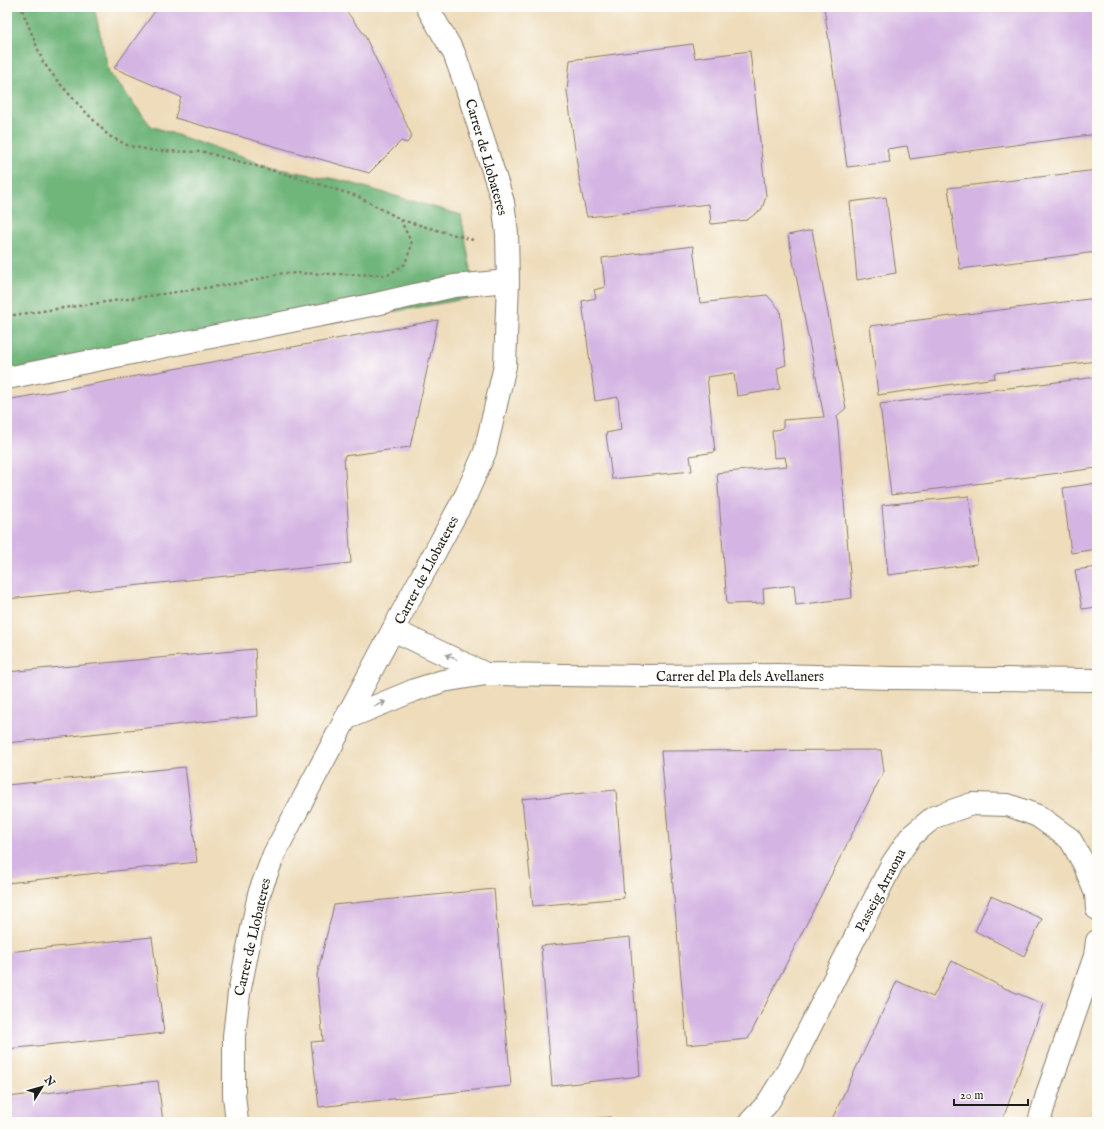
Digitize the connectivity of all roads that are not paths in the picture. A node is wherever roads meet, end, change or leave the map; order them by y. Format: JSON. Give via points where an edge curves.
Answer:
{"nodes":[{"id":1,"x":427,"y":7,"type":"edge"},
{"id":2,"x":508,"y":281,"type":"junction"},
{"id":3,"x":7,"y":378,"type":"edge"},
{"id":4,"x":393,"y":630,"type":"junction"},
{"id":5,"x":486,"y":674,"type":"junction"},
{"id":6,"x":1097,"y":680,"type":"edge"},
{"id":7,"x":345,"y":719,"type":"junction"},
{"id":8,"x":1097,"y":909,"type":"edge"},
{"id":9,"x":1097,"y":941,"type":"edge"},
{"id":10,"x":237,"y":1122,"type":"edge"},
{"id":11,"x":750,"y":1122,"type":"edge"},
{"id":12,"x":1039,"y":1122,"type":"edge"}],
"edges":[{"from":1,"to":2,"type":"street","name":"Carrer de Llobateres","via":[[454,53],[503,202]]},
{"from":2,"to":3,"type":"street","via":[[454,286],[369,306]]},
{"from":2,"to":4,"type":"street","name":"Carrer de Llobateres","via":[[504,366],[485,452],[466,495]]},
{"from":5,"to":4,"type":"street","name":"Carrer del Pla dels Avellaners","one_way":true},
{"from":4,"to":7,"type":"street","name":"Carrer de Llobateres"},
{"from":5,"to":6,"type":"street","name":"Carrer del Pla dels Avellaners"},
{"from":7,"to":5,"type":"street","one_way":true,"via":[[442,681]]},
{"from":7,"to":10,"type":"street","name":"Carrer de Llobateres","via":[[274,854],[259,894],[239,993],[234,1036],[234,1094]]},
{"from":8,"to":11,"type":"street","name":"Passeig Arraona","via":[[1096,894],[1070,839],[1038,816],[1008,805],[972,804],[934,818],[910,836],[892,864],[790,1067],[767,1104]]},
{"from":9,"to":12,"type":"street","via":[[1095,956]]}]}
